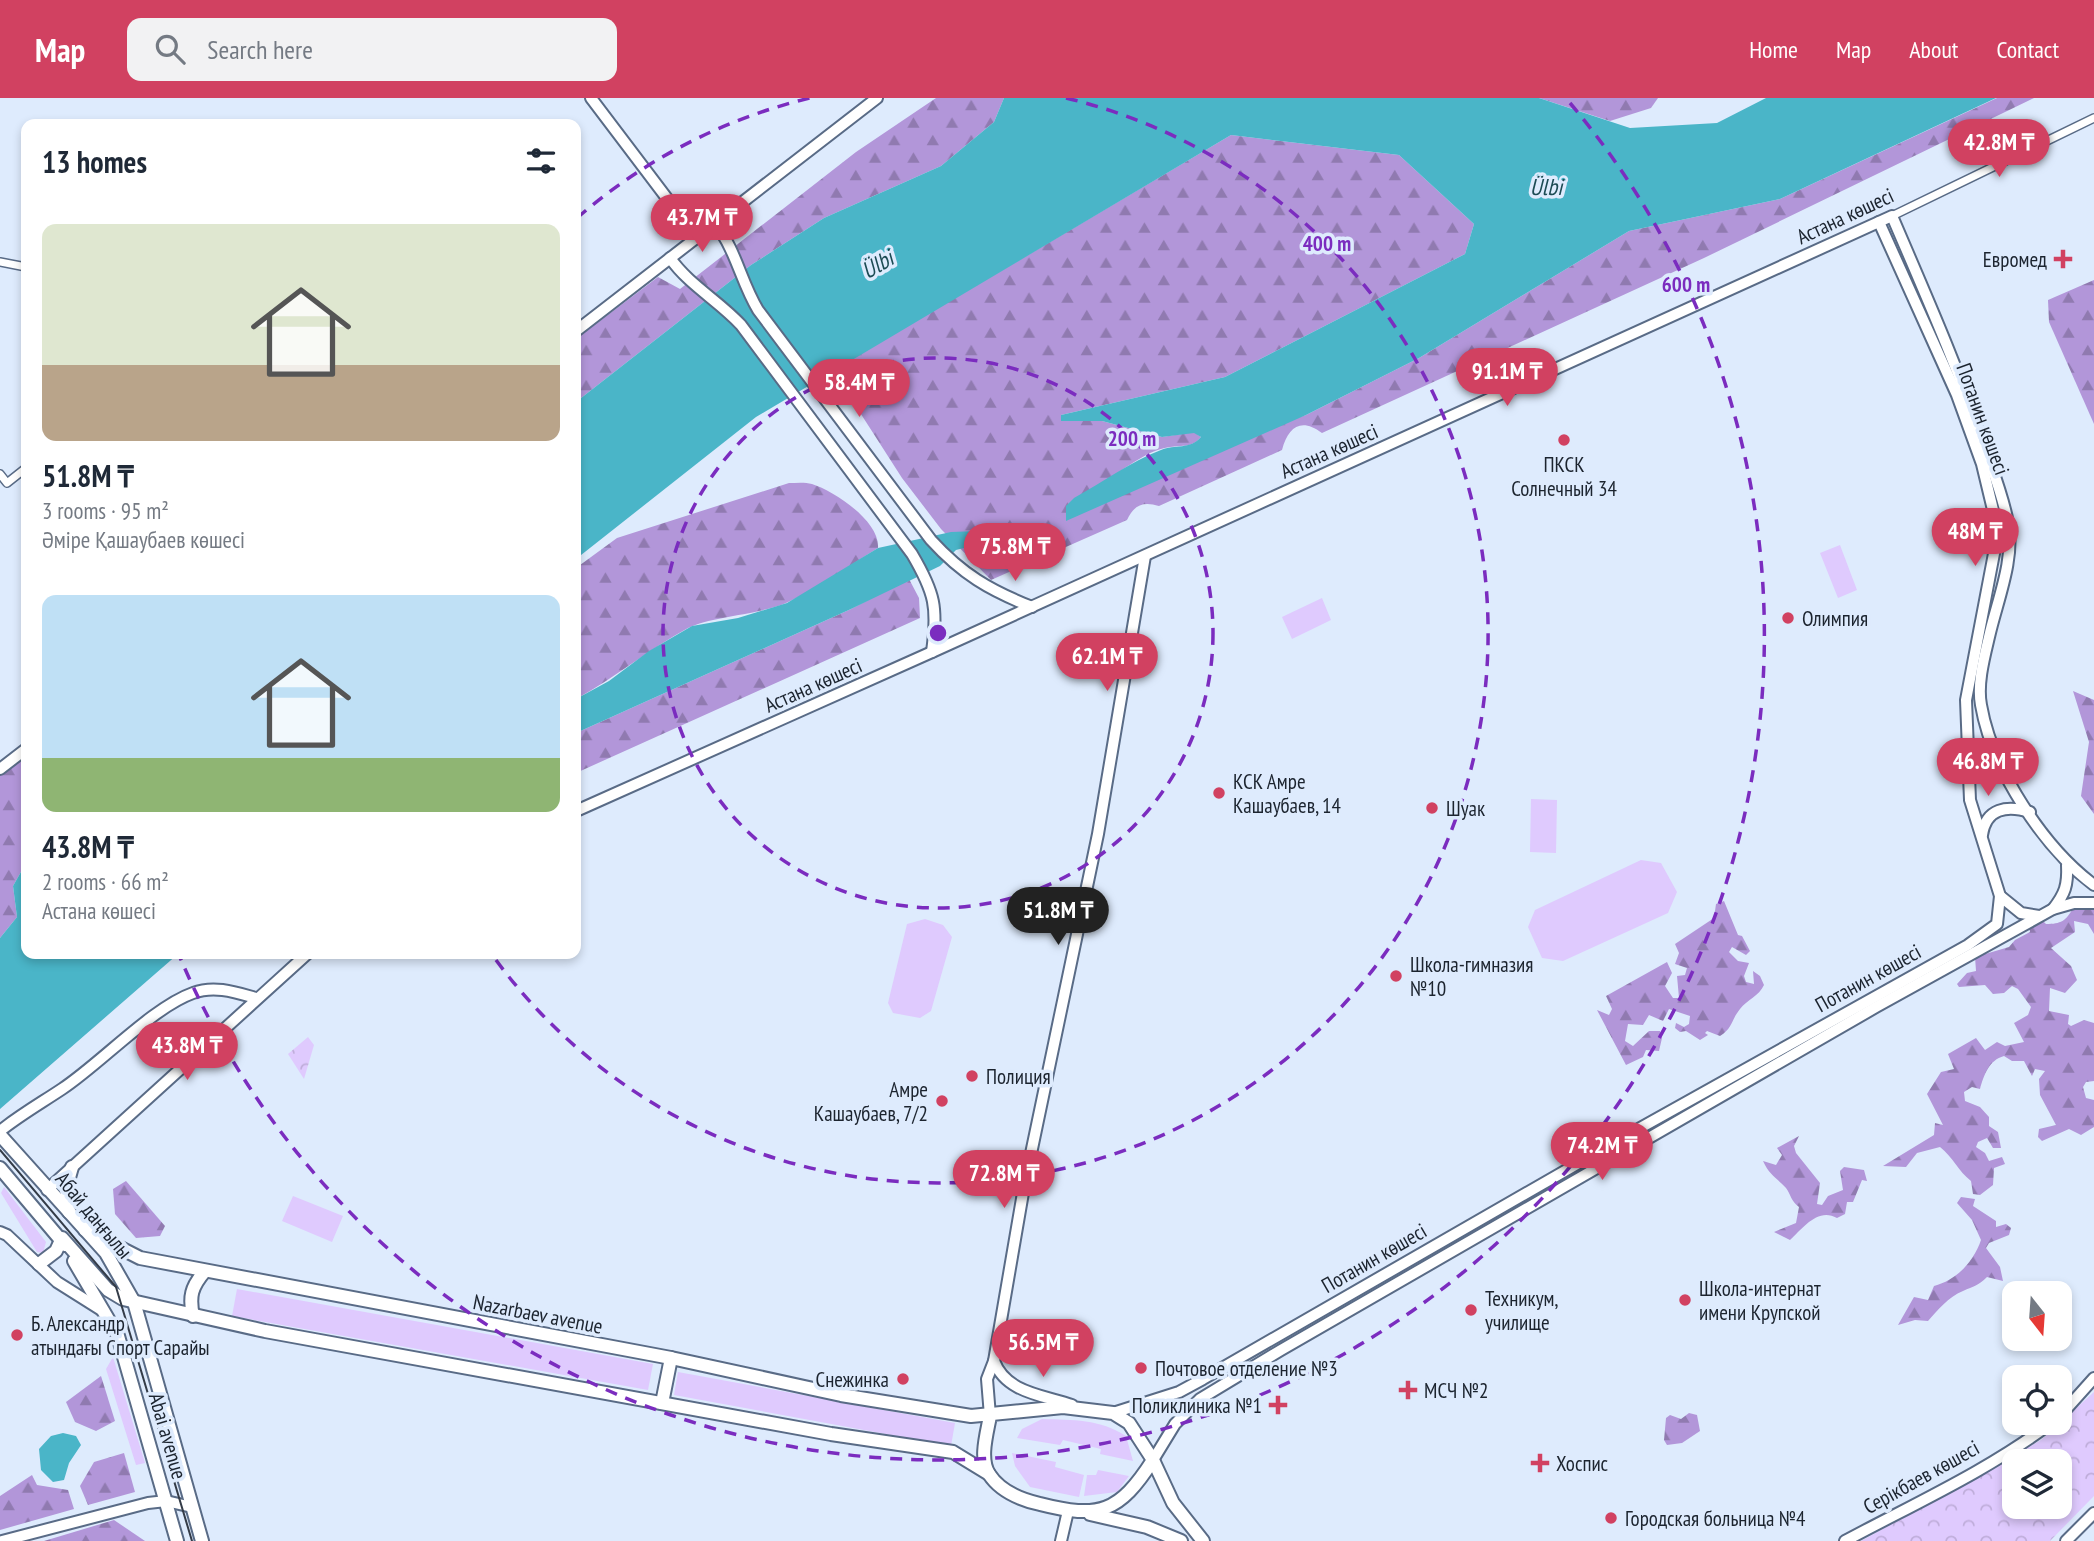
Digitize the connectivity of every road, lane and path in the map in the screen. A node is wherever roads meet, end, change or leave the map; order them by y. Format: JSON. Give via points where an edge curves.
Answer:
{"nodes":[{"id":1,"x":591,"y":98,"type":"edge"},
{"id":2,"x":877,"y":98,"type":"edge"},
{"id":3,"x":2094,"y":118,"type":"edge"},
{"id":4,"x":1892,"y":216,"type":"junction"},
{"id":5,"x":1879,"y":222,"type":"junction"},
{"id":6,"x":716,"y":225,"type":"junction"},
{"id":7,"x":698,"y":238,"type":"junction"},
{"id":8,"x":670,"y":258,"type":"junction"},
{"id":9,"x":0,"y":262,"type":"edge"},
{"id":10,"x":21,"y":266,"type":"edge"},
{"id":11,"x":581,"y":327,"type":"edge"},
{"id":12,"x":21,"y":472,"type":"edge"},
{"id":13,"x":0,"y":474,"type":"edge"},
{"id":14,"x":1145,"y":555,"type":"junction"},
{"id":15,"x":1032,"y":607,"type":"junction"},
{"id":16,"x":932,"y":652,"type":"junction"},
{"id":17,"x":1968,"y":690,"type":"junction"},
{"id":18,"x":1980,"y":692,"type":"junction"},
{"id":19,"x":21,"y":753,"type":"edge"},
{"id":20,"x":0,"y":769,"type":"edge"},
{"id":21,"x":581,"y":809,"type":"edge"},
{"id":22,"x":2030,"y":811,"type":"junction"},
{"id":23,"x":1982,"y":840,"type":"junction"},
{"id":24,"x":2067,"y":865,"type":"junction"},
{"id":25,"x":2094,"y":886,"type":"edge"},
{"id":26,"x":2000,"y":896,"type":"junction"},
{"id":27,"x":2094,"y":903,"type":"edge"},
{"id":28,"x":2053,"y":909,"type":"junction"},
{"id":29,"x":2039,"y":916,"type":"junction"},
{"id":30,"x":301,"y":959,"type":"edge"},
{"id":31,"x":256,"y":998,"type":"junction"},
{"id":32,"x":0,"y":1133,"type":"edge"},
{"id":33,"x":72,"y":1167,"type":"junction"},
{"id":34,"x":1,"y":1168,"type":"edge"},
{"id":35,"x":47,"y":1190,"type":"junction"},
{"id":36,"x":69,"y":1213,"type":"junction"},
{"id":37,"x":85,"y":1230,"type":"junction"},
{"id":38,"x":0,"y":1232,"type":"edge"},
{"id":39,"x":62,"y":1238,"type":"junction"},
{"id":40,"x":39,"y":1264,"type":"junction"},
{"id":41,"x":205,"y":1271,"type":"junction"},
{"id":42,"x":134,"y":1302,"type":"junction"},
{"id":43,"x":103,"y":1311,"type":"junction"},
{"id":44,"x":193,"y":1316,"type":"junction"},
{"id":45,"x":671,"y":1359,"type":"junction"},
{"id":46,"x":994,"y":1360,"type":"junction"},
{"id":47,"x":2094,"y":1378,"type":"edge"},
{"id":48,"x":662,"y":1403,"type":"junction"},
{"id":49,"x":2072,"y":1403,"type":"edge"},
{"id":50,"x":1080,"y":1408,"type":"junction"},
{"id":51,"x":1113,"y":1413,"type":"junction"},
{"id":52,"x":990,"y":1416,"type":"junction"},
{"id":53,"x":2035,"y":1435,"type":"edge"},
{"id":54,"x":1153,"y":1460,"type":"junction"},
{"id":55,"x":989,"y":1474,"type":"junction"},
{"id":56,"x":166,"y":1501,"type":"junction"},
{"id":57,"x":192,"y":1507,"type":"junction"},
{"id":58,"x":1068,"y":1511,"type":"junction"},
{"id":59,"x":2094,"y":1513,"type":"edge"},
{"id":60,"x":1090,"y":1514,"type":"junction"},
{"id":61,"x":2,"y":1541,"type":"edge"},
{"id":62,"x":177,"y":1541,"type":"edge"},
{"id":63,"x":202,"y":1541,"type":"edge"},
{"id":64,"x":1061,"y":1541,"type":"edge"},
{"id":65,"x":1181,"y":1541,"type":"edge"},
{"id":66,"x":1203,"y":1541,"type":"edge"},
{"id":67,"x":1845,"y":1541,"type":"edge"},
{"id":68,"x":2066,"y":1541,"type":"edge"}],
"edges":[{"from":1,"to":7,"type":"main road"},
{"from":2,"to":6,"type":"main road"},
{"from":3,"to":4,"type":"street","name":"Астана көшесі"},
{"from":4,"to":5,"type":"main road","name":"Астана көшесі"},
{"from":4,"to":18,"type":"main road","name":"Потанин көшесі","via":[[1968,396],[2005,506],[2009,550]]},
{"from":5,"to":14,"type":"main road","name":"Астана көшесі"},
{"from":5,"to":17,"type":"main road","name":"Потанин көшесі","via":[[1957,395],[1994,514],[1996,543]]},
{"from":6,"to":7,"type":"main road"},
{"from":6,"to":15,"type":"main road","via":[[731,249],[743,285],[931,540],[986,589]]},
{"from":7,"to":8,"type":"main road"},
{"from":8,"to":11,"type":"main road"},
{"from":8,"to":16,"type":"main road","via":[[741,325],[912,554],[925,575],[937,614]]},
{"from":9,"to":10,"type":"street"},
{"from":12,"to":13,"type":"street","via":[[7,484]]},
{"from":14,"to":15,"type":"main road","name":"Астана көшесі"},
{"from":14,"to":46,"type":"main road","via":[[1098,834],[1024,1187]]},
{"from":15,"to":16,"type":"main road","name":"Астана көшесі"},
{"from":16,"to":21,"type":"main road","name":"Астана көшесі"},
{"from":17,"to":18,"type":"street"},
{"from":17,"to":23,"type":"main road","name":"Потанин көшесі","via":[[1970,800]]},
{"from":18,"to":22,"type":"main road","name":"Потанин көшесі","via":[[1991,745]]},
{"from":19,"to":20,"type":"main road"},
{"from":22,"to":23,"type":"main road","via":[[1998,810],[1984,824]]},
{"from":22,"to":24,"type":"main road"},
{"from":23,"to":26,"type":"main road","name":"Потанин көшесі"},
{"from":24,"to":25,"type":"main road"},
{"from":24,"to":28,"type":"main road","via":[[2064,895]]},
{"from":26,"to":29,"type":"main road","via":[[2021,913]]},
{"from":26,"to":51,"type":"main road","name":"Потанин көшесі","via":[[1997,925],[1968,945],[1203,1379],[1179,1392]]},
{"from":27,"to":28,"type":"main road","name":"Потанин көшесі"},
{"from":28,"to":29,"type":"main road","name":"Потанин көшесі"},
{"from":29,"to":54,"type":"main road","name":"Потанин көшесі","via":[[1406,1276],[1200,1399],[1175,1424]]},
{"from":30,"to":31,"type":"main road"},
{"from":31,"to":32,"type":"main road","via":[[207,989],[178,1000]]},
{"from":31,"to":33,"type":"main road"},
{"from":32,"to":35,"type":"main road","name":"Абай даңғылы"},
{"from":33,"to":35,"type":"main road"},
{"from":33,"to":36,"type":"main road","via":[[66,1188]]},
{"from":34,"to":39,"type":"main road","name":"Abai avenue"},
{"from":35,"to":36,"type":"main road","name":"Абай даңғылы"},
{"from":36,"to":37,"type":"main road","name":"Абай даңғылы"},
{"from":37,"to":41,"type":"main road","name":"Nazarbaev avenue","via":[[141,1258]]},
{"from":37,"to":42,"type":"main road","name":"Абай даңғылы","via":[[106,1253]]},
{"from":38,"to":40,"type":"main road"},
{"from":39,"to":40,"type":"main road","via":[[56,1251]]},
{"from":39,"to":42,"type":"main road","via":[[108,1290]]},
{"from":39,"to":43,"type":"main road","name":"Abai avenue"},
{"from":40,"to":43,"type":"main road","via":[[57,1282]]},
{"from":41,"to":44,"type":"main road","via":[[191,1290]]},
{"from":41,"to":45,"type":"main road","name":"Nazarbaev avenue"},
{"from":42,"to":44,"type":"main road"},
{"from":42,"to":57,"type":"main road","name":"Абай даңғылы"},
{"from":43,"to":56,"type":"main road","name":"Abai avenue","via":[[118,1336]]},
{"from":44,"to":48,"type":"main road"},
{"from":45,"to":48,"type":"main road"},
{"from":45,"to":52,"type":"main road","name":"Nazarbaev avenue","via":[[841,1395]]},
{"from":46,"to":50,"type":"main road","via":[[1009,1384]]},
{"from":46,"to":52,"type":"main road","via":[[987,1379]]},
{"from":47,"to":49,"type":"main road"},
{"from":48,"to":55,"type":"main road","via":[[953,1452]]},
{"from":50,"to":51,"type":"main road"},
{"from":50,"to":52,"type":"main road","via":[[1027,1408]]},
{"from":51,"to":54,"type":"main road","via":[[1129,1423]]},
{"from":52,"to":55,"type":"main road","via":[[985,1441]]},
{"from":53,"to":67,"type":"main road","name":"Серікбаев көшесі"},
{"from":54,"to":60,"type":"main road","via":[[1128,1494]]},
{"from":54,"to":66,"type":"main road","via":[[1173,1503]]},
{"from":55,"to":58,"type":"main road","via":[[1026,1501]]},
{"from":56,"to":57,"type":"main road"},
{"from":56,"to":61,"type":"main road"},
{"from":56,"to":62,"type":"main road","name":"Abai avenue"},
{"from":57,"to":63,"type":"main road","name":"Abai avenue"},
{"from":58,"to":60,"type":"main road"},
{"from":58,"to":64,"type":"main road"},
{"from":59,"to":68,"type":"main road"},
{"from":60,"to":65,"type":"main road","via":[[1147,1527]]}]}
